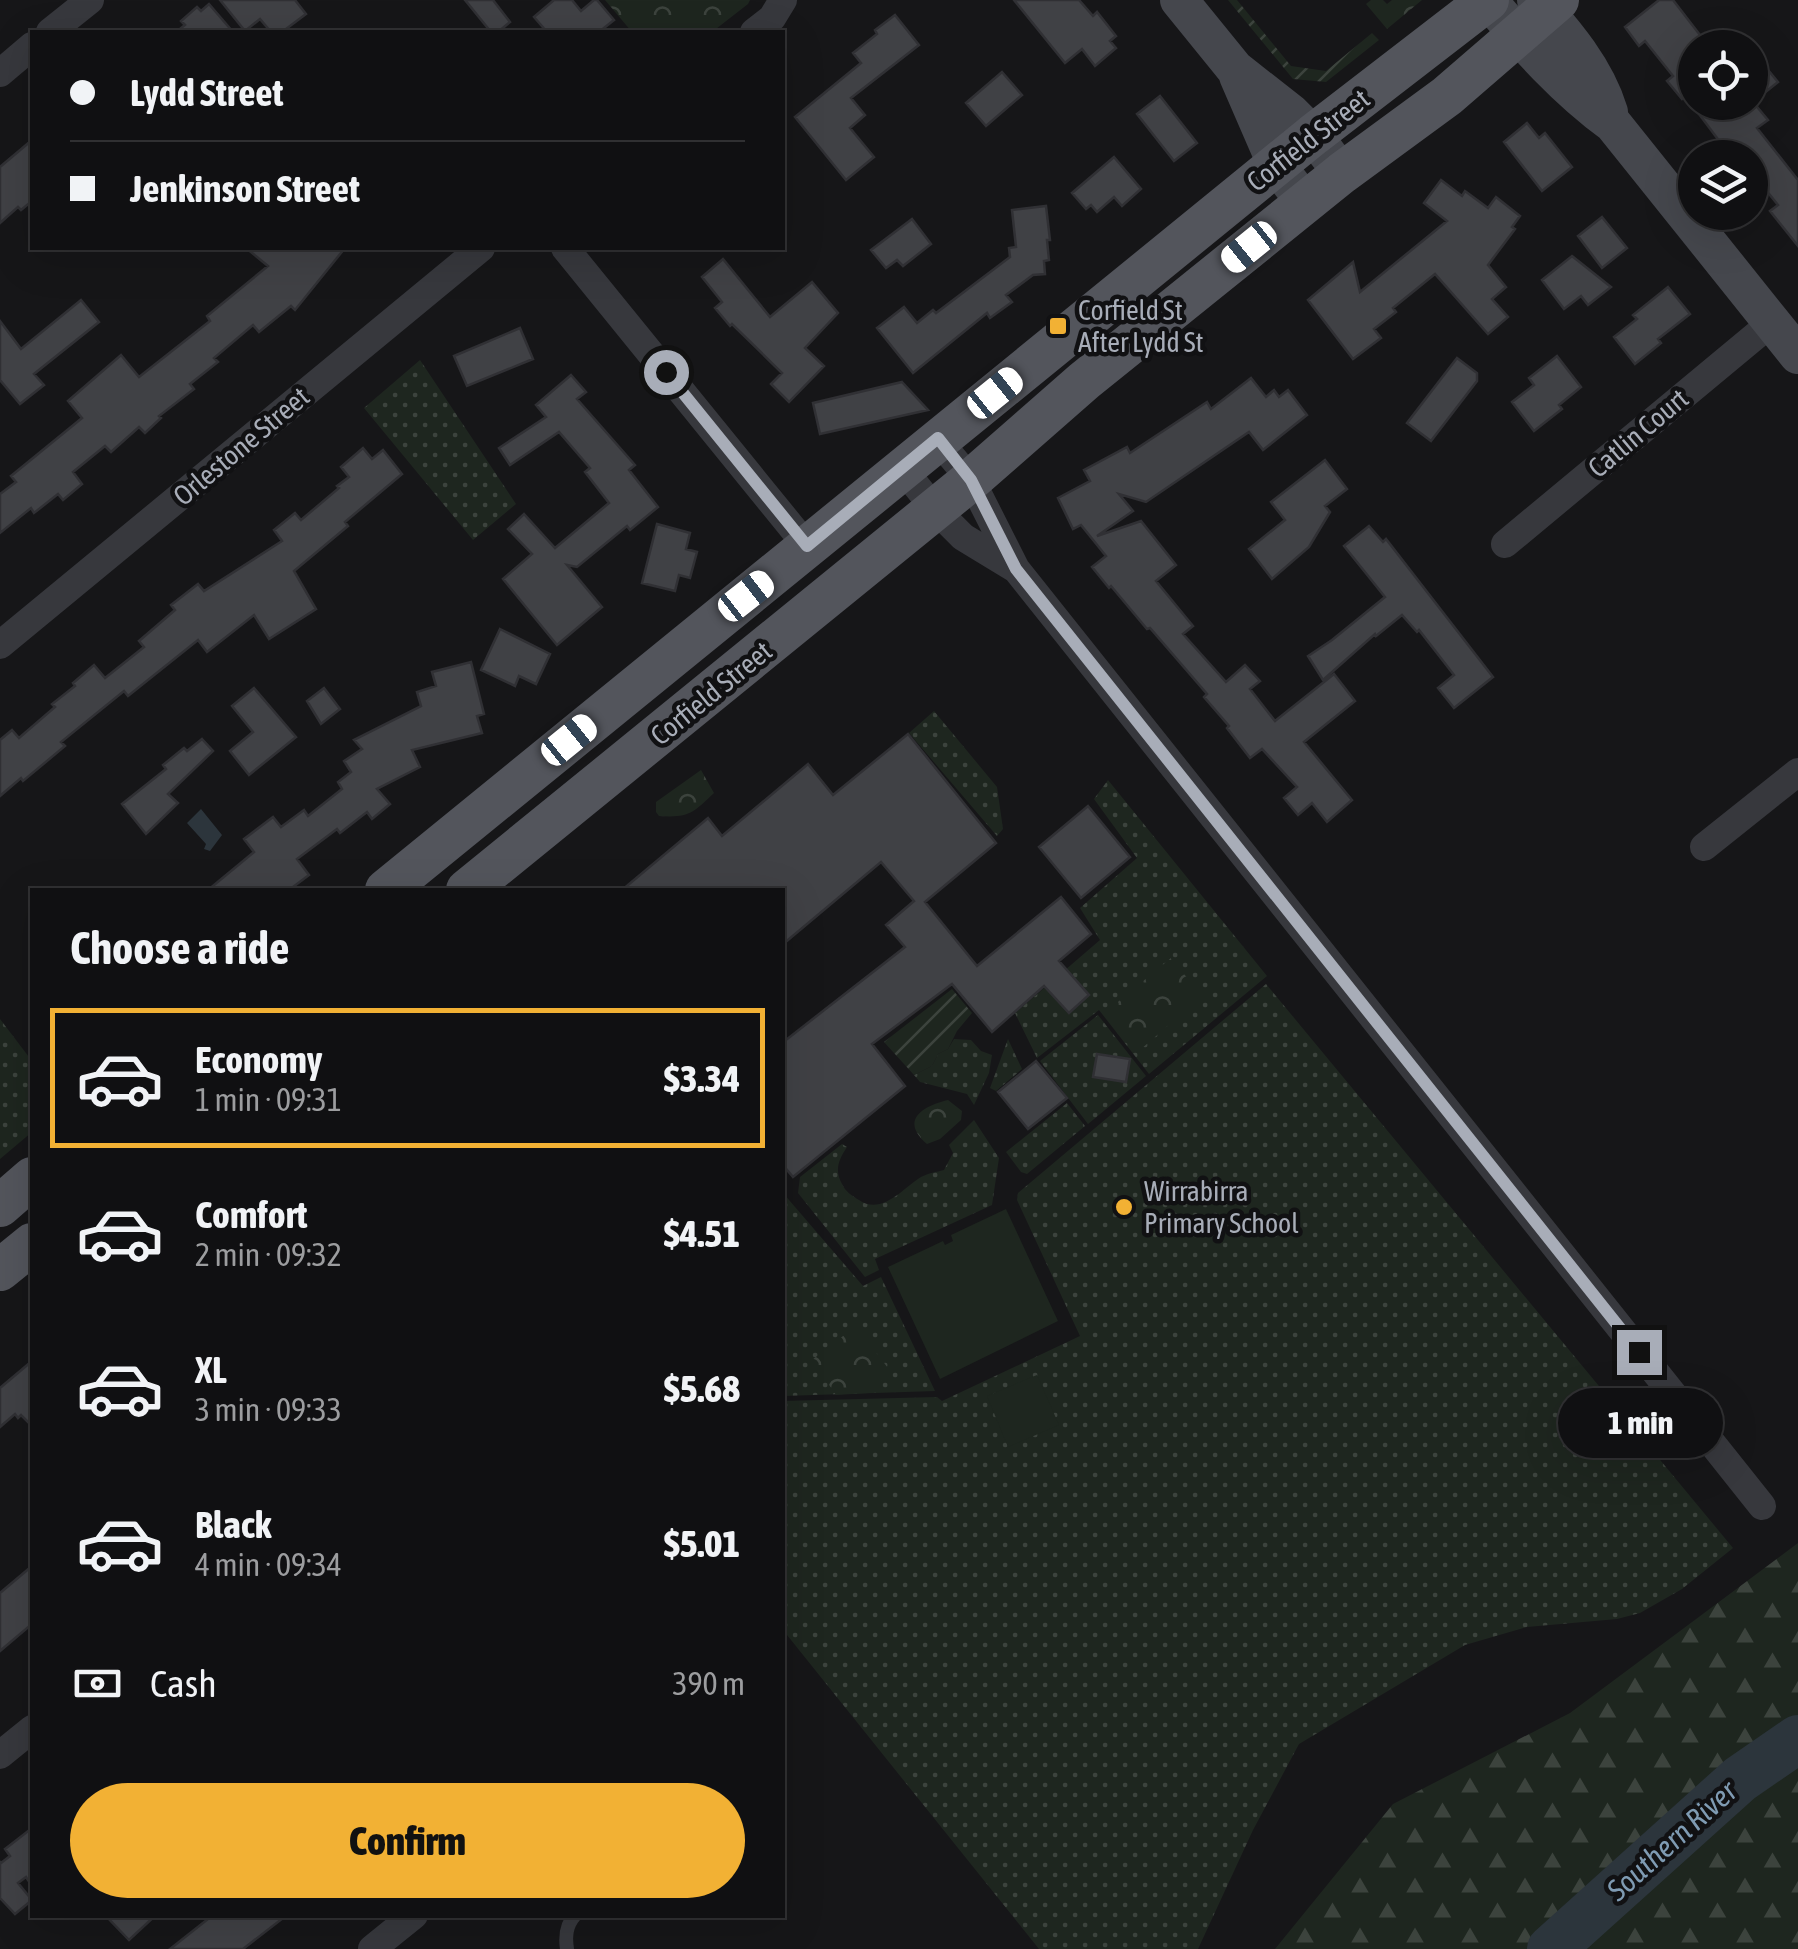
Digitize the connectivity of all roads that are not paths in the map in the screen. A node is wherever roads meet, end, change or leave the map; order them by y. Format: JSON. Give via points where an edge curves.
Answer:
{"nodes":[{"id":1,"x":90,"y":0,"type":"edge"},
{"id":2,"x":783,"y":0,"type":"edge"},
{"id":3,"x":1179,"y":0,"type":"edge"},
{"id":4,"x":1488,"y":0,"type":"edge"},
{"id":5,"x":1539,"y":11,"type":"edge"},
{"id":6,"x":52,"y":30,"type":"edge"},
{"id":7,"x":757,"y":30,"type":"edge"},
{"id":8,"x":30,"y":48,"type":"edge"},
{"id":9,"x":1235,"y":69,"type":"junction"},
{"id":10,"x":0,"y":72,"type":"edge"},
{"id":11,"x":1313,"y":135,"type":"junction"},
{"id":12,"x":1277,"y":166,"type":"junction"},
{"id":13,"x":1342,"y":173,"type":"junction"},
{"id":14,"x":1305,"y":202,"type":"junction"},
{"id":15,"x":479,"y":250,"type":"edge"},
{"id":16,"x":567,"y":250,"type":"edge"},
{"id":17,"x":1771,"y":322,"type":"junction"},
{"id":18,"x":1798,"y":355,"type":"edge"},
{"id":19,"x":938,"y":438,"type":"junction"},
{"id":20,"x":902,"y":468,"type":"junction"},
{"id":21,"x":971,"y":480,"type":"junction"},
{"id":22,"x":936,"y":509,"type":"junction"},
{"id":23,"x":1505,"y":544,"type":"dead end"},
{"id":24,"x":807,"y":546,"type":"junction"},
{"id":25,"x":1016,"y":569,"type":"junction"},
{"id":26,"x":0,"y":645,"type":"edge"},
{"id":27,"x":1798,"y":772,"type":"edge"},
{"id":28,"x":1704,"y":847,"type":"dead end"},
{"id":29,"x":388,"y":888,"type":"edge"},
{"id":30,"x":468,"y":888,"type":"edge"},
{"id":31,"x":30,"y":1180,"type":"edge"},
{"id":32,"x":0,"y":1206,"type":"edge"},
{"id":33,"x":30,"y":1246,"type":"edge"},
{"id":34,"x":0,"y":1270,"type":"edge"},
{"id":35,"x":1762,"y":1506,"type":"dead end"},
{"id":36,"x":30,"y":1731,"type":"edge"},
{"id":37,"x":0,"y":1756,"type":"edge"},
{"id":38,"x":410,"y":1918,"type":"edge"},
{"id":39,"x":573,"y":1918,"type":"edge"},
{"id":40,"x":372,"y":1949,"type":"edge"},
{"id":41,"x":567,"y":1949,"type":"edge"}],
"edges":[{"from":1,"to":6,"type":"street"},
{"from":2,"to":7,"type":"street"},
{"from":3,"to":9,"type":"main road"},
{"from":4,"to":5,"type":"main road"},
{"from":4,"to":11,"type":"main road","name":"Corfield Street"},
{"from":5,"to":13,"type":"main road","name":"Corfield Street","via":[[1447,96]]},
{"from":5,"to":17,"type":"main road","via":[[1587,105],[1613,124]]},
{"from":8,"to":10,"type":"street"},
{"from":9,"to":11,"type":"main road"},
{"from":9,"to":12,"type":"main road"},
{"from":11,"to":12,"type":"main road","name":"Corfield Street"},
{"from":11,"to":13,"type":"main road"},
{"from":12,"to":14,"type":"main road"},
{"from":12,"to":19,"type":"main road","name":"Corfield Street"},
{"from":13,"to":14,"type":"main road","name":"Corfield Street"},
{"from":14,"to":21,"type":"main road","name":"Corfield Street"},
{"from":15,"to":26,"type":"street","name":"Orlestone Street"},
{"from":16,"to":24,"type":"street"},
{"from":17,"to":18,"type":"main road"},
{"from":17,"to":23,"type":"street","name":"Catlin Court"},
{"from":19,"to":20,"type":"main road","name":"Corfield Street"},
{"from":19,"to":21,"type":"street"},
{"from":20,"to":22,"type":"street"},
{"from":20,"to":24,"type":"main road","name":"Corfield Street"},
{"from":21,"to":22,"type":"main road","name":"Corfield Street"},
{"from":21,"to":25,"type":"street"},
{"from":22,"to":25,"type":"street","via":[[962,537]]},
{"from":22,"to":30,"type":"main road","name":"Corfield Street"},
{"from":24,"to":29,"type":"main road","name":"Corfield Street"},
{"from":25,"to":35,"type":"street"},
{"from":27,"to":28,"type":"street"},
{"from":31,"to":32,"type":"main road"},
{"from":33,"to":34,"type":"main road"},
{"from":36,"to":37,"type":"street"},
{"from":38,"to":40,"type":"street"},
{"from":39,"to":41,"type":"lane"}]}
